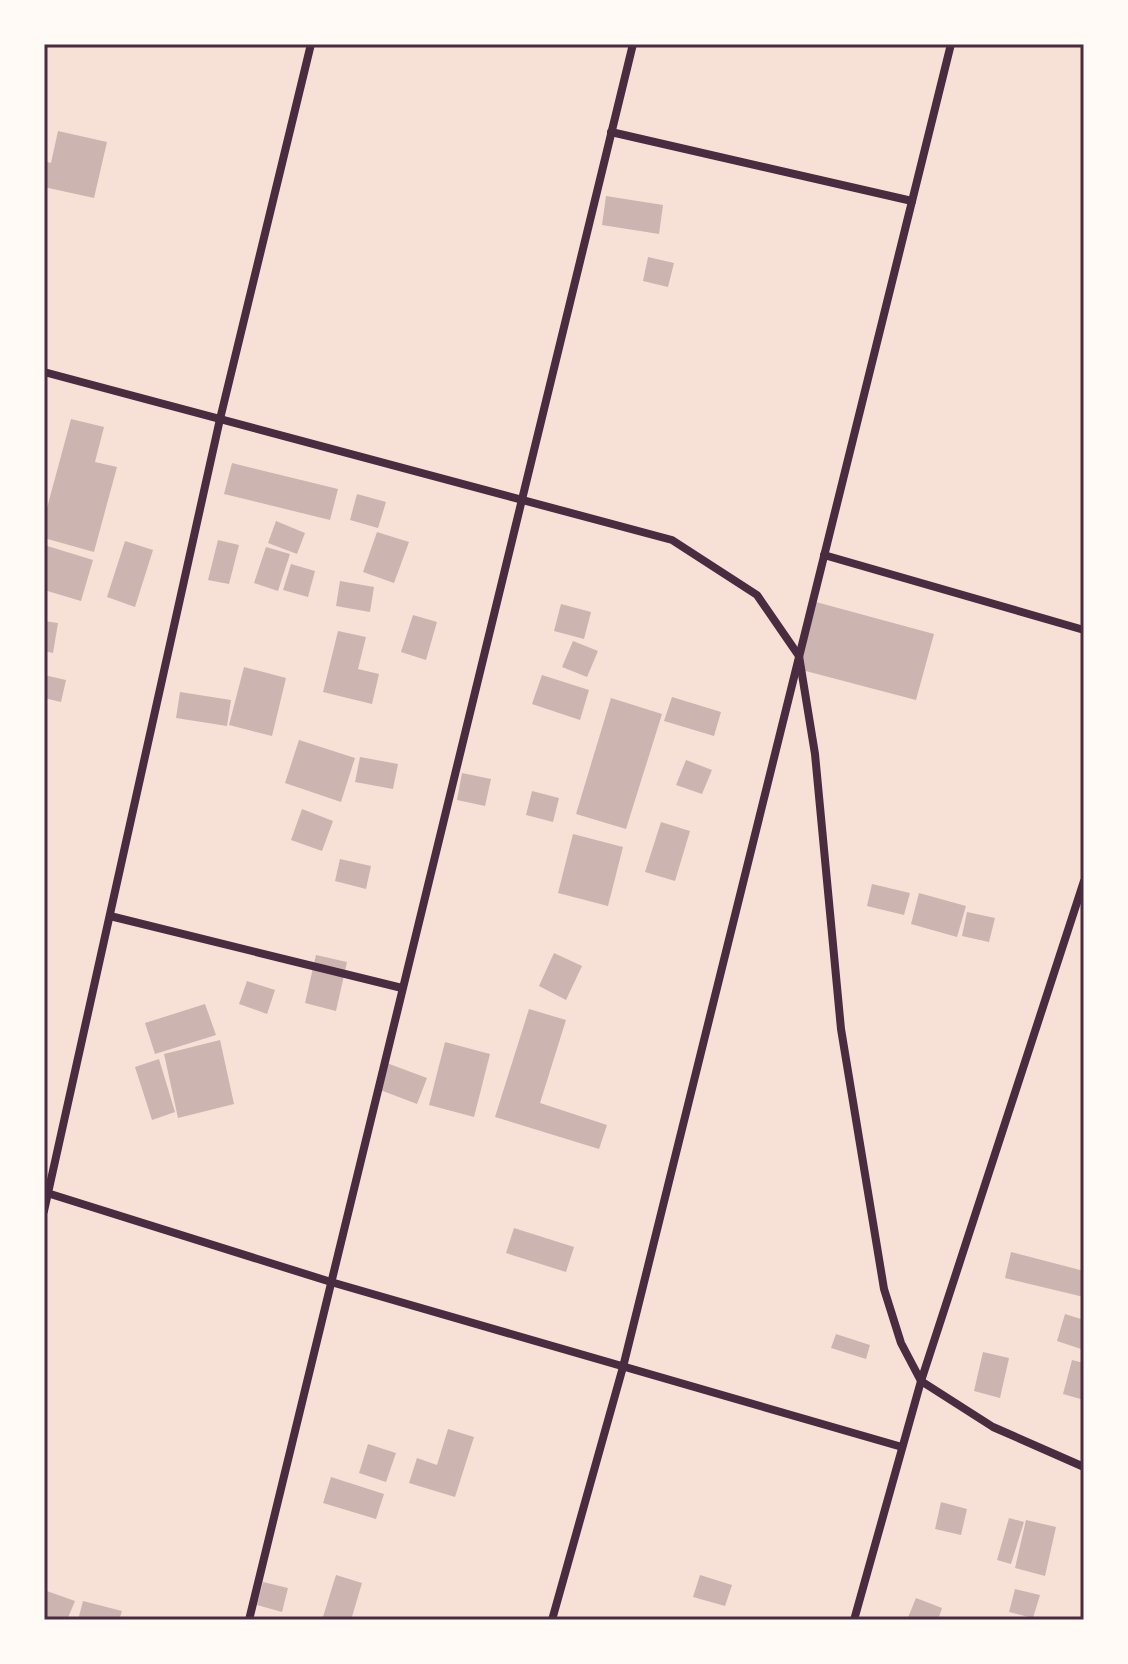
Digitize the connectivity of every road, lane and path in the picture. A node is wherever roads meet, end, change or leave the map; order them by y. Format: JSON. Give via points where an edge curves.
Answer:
{"nodes":[{"id":1,"x":311,"y":44,"type":"edge"},
{"id":2,"x":633,"y":44,"type":"edge"},
{"id":3,"x":951,"y":44,"type":"edge"},
{"id":4,"x":611,"y":132,"type":"junction"},
{"id":5,"x":912,"y":201,"type":"junction"},
{"id":6,"x":44,"y":372,"type":"edge"},
{"id":7,"x":220,"y":419,"type":"junction"},
{"id":8,"x":521,"y":499,"type":"junction"},
{"id":9,"x":824,"y":555,"type":"junction"},
{"id":10,"x":1084,"y":630,"type":"edge"},
{"id":11,"x":799,"y":656,"type":"junction"},
{"id":12,"x":1084,"y":881,"type":"edge"},
{"id":13,"x":110,"y":916,"type":"junction"},
{"id":14,"x":402,"y":988,"type":"junction"},
{"id":15,"x":46,"y":1192,"type":"edge"},
{"id":16,"x":44,"y":1211,"type":"edge"},
{"id":17,"x":331,"y":1282,"type":"junction"},
{"id":18,"x":623,"y":1367,"type":"junction"},
{"id":19,"x":921,"y":1381,"type":"junction"},
{"id":20,"x":902,"y":1447,"type":"junction"},
{"id":21,"x":1084,"y":1467,"type":"edge"},
{"id":22,"x":249,"y":1620,"type":"edge"},
{"id":23,"x":552,"y":1620,"type":"edge"},
{"id":24,"x":854,"y":1620,"type":"edge"}],
"edges":[{"from":1,"to":7,"type":"street"},
{"from":2,"to":4,"type":"street"},
{"from":3,"to":5,"type":"street"},
{"from":4,"to":5,"type":"street"},
{"from":4,"to":8,"type":"street"},
{"from":5,"to":9,"type":"street"},
{"from":6,"to":7,"type":"street"},
{"from":7,"to":8,"type":"street"},
{"from":7,"to":13,"type":"street"},
{"from":8,"to":11,"type":"street","via":[[672,540],[757,595]]},
{"from":8,"to":14,"type":"street"},
{"from":9,"to":10,"type":"street"},
{"from":9,"to":11,"type":"street"},
{"from":11,"to":18,"type":"street"},
{"from":11,"to":19,"type":"street","via":[[815,754],[841,1029],[884,1289],[901,1343]]},
{"from":12,"to":19,"type":"street"},
{"from":13,"to":14,"type":"street"},
{"from":13,"to":15,"type":"street"},
{"from":14,"to":17,"type":"street"},
{"from":15,"to":16,"type":"street"},
{"from":15,"to":17,"type":"street"},
{"from":17,"to":18,"type":"street"},
{"from":17,"to":22,"type":"street"},
{"from":18,"to":20,"type":"street"},
{"from":18,"to":23,"type":"street"},
{"from":19,"to":20,"type":"street"},
{"from":19,"to":21,"type":"street","via":[[993,1427]]},
{"from":20,"to":24,"type":"street"}]}
